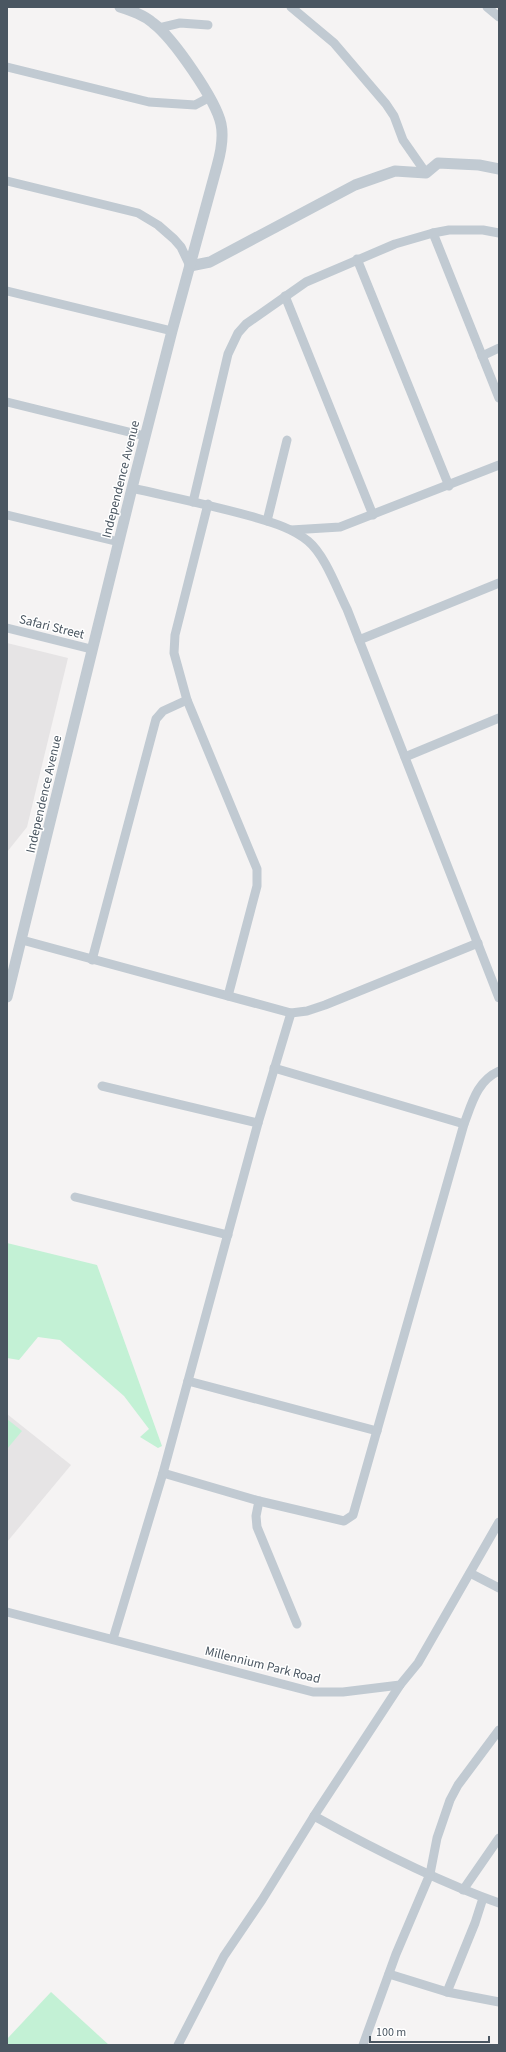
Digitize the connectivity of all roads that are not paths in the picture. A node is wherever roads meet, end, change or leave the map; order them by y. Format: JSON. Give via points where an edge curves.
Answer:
{"nodes":[{"id":1,"x":120,"y":7,"type":"edge"},
{"id":2,"x":292,"y":7,"type":"edge"},
{"id":3,"x":487,"y":7,"type":"edge"},
{"id":4,"x":499,"y":17,"type":"edge"},
{"id":5,"x":208,"y":25,"type":"dead end"},
{"id":6,"x":159,"y":28,"type":"junction"},
{"id":7,"x":7,"y":67,"type":"edge"},
{"id":8,"x":210,"y":97,"type":"junction"},
{"id":9,"x":499,"y":169,"type":"edge"},
{"id":10,"x":426,"y":173,"type":"junction"},
{"id":11,"x":7,"y":181,"type":"edge"},
{"id":12,"x":433,"y":233,"type":"junction"},
{"id":13,"x":499,"y":233,"type":"edge"},
{"id":14,"x":357,"y":259,"type":"junction"},
{"id":15,"x":190,"y":266,"type":"junction"},
{"id":16,"x":7,"y":291,"type":"edge"},
{"id":17,"x":285,"y":296,"type":"junction"},
{"id":18,"x":172,"y":331,"type":"junction"},
{"id":19,"x":499,"y":348,"type":"edge"},
{"id":20,"x":482,"y":356,"type":"junction"},
{"id":21,"x":499,"y":398,"type":"edge"},
{"id":22,"x":7,"y":402,"type":"edge"},
{"id":23,"x":145,"y":436,"type":"junction"},
{"id":24,"x":287,"y":440,"type":"dead end"},
{"id":25,"x":499,"y":465,"type":"edge"},
{"id":26,"x":449,"y":486,"type":"junction"},
{"id":27,"x":132,"y":488,"type":"junction"},
{"id":28,"x":193,"y":502,"type":"junction"},
{"id":29,"x":208,"y":504,"type":"junction"},
{"id":30,"x":7,"y":515,"type":"edge"},
{"id":31,"x":373,"y":515,"type":"junction"},
{"id":32,"x":267,"y":522,"type":"junction"},
{"id":33,"x":292,"y":530,"type":"junction"},
{"id":34,"x":119,"y":542,"type":"junction"},
{"id":35,"x":499,"y":583,"type":"edge"},
{"id":36,"x":7,"y":628,"type":"edge"},
{"id":37,"x":359,"y":640,"type":"junction"},
{"id":38,"x":91,"y":649,"type":"junction"},
{"id":39,"x":187,"y":700,"type":"junction"},
{"id":40,"x":499,"y":718,"type":"edge"},
{"id":41,"x":405,"y":757,"type":"junction"},
{"id":42,"x":22,"y":940,"type":"junction"},
{"id":43,"x":478,"y":943,"type":"junction"},
{"id":44,"x":92,"y":960,"type":"junction"},
{"id":45,"x":228,"y":996,"type":"junction"},
{"id":46,"x":7,"y":997,"type":"edge"},
{"id":47,"x":499,"y":998,"type":"edge"},
{"id":48,"x":291,"y":1012,"type":"junction"},
{"id":49,"x":274,"y":1068,"type":"junction"},
{"id":50,"x":499,"y":1071,"type":"edge"},
{"id":51,"x":102,"y":1086,"type":"dead end"},
{"id":52,"x":258,"y":1123,"type":"junction"},
{"id":53,"x":464,"y":1124,"type":"junction"},
{"id":54,"x":75,"y":1197,"type":"dead end"},
{"id":55,"x":228,"y":1235,"type":"junction"},
{"id":56,"x":188,"y":1381,"type":"junction"},
{"id":57,"x":377,"y":1431,"type":"junction"},
{"id":58,"x":163,"y":1473,"type":"junction"},
{"id":59,"x":259,"y":1501,"type":"junction"},
{"id":60,"x":499,"y":1522,"type":"edge"},
{"id":61,"x":470,"y":1573,"type":"junction"},
{"id":62,"x":499,"y":1588,"type":"edge"},
{"id":63,"x":7,"y":1612,"type":"edge"},
{"id":64,"x":297,"y":1624,"type":"dead end"},
{"id":65,"x":113,"y":1639,"type":"junction"},
{"id":66,"x":400,"y":1685,"type":"junction"},
{"id":67,"x":499,"y":1730,"type":"edge"},
{"id":68,"x":314,"y":1816,"type":"junction"},
{"id":69,"x":499,"y":1838,"type":"edge"},
{"id":70,"x":430,"y":1874,"type":"junction"},
{"id":71,"x":463,"y":1890,"type":"junction"},
{"id":72,"x":483,"y":1898,"type":"junction"},
{"id":73,"x":499,"y":1903,"type":"edge"},
{"id":74,"x":389,"y":1974,"type":"junction"},
{"id":75,"x":447,"y":1992,"type":"junction"},
{"id":76,"x":499,"y":2002,"type":"edge"},
{"id":77,"x":179,"y":2045,"type":"edge"},
{"id":78,"x":363,"y":2045,"type":"edge"}],
"edges":[{"from":1,"to":6,"type":"street","name":"Independence Avenue","via":[[142,16]]},
{"from":2,"to":10,"type":"street","via":[[334,43],[386,104],[394,116],[403,140]]},
{"from":3,"to":4,"type":"street"},
{"from":5,"to":6,"type":"street","via":[[180,23]]},
{"from":6,"to":8,"type":"street","name":"Independence Avenue"},
{"from":7,"to":8,"type":"street","via":[[149,102],[194,105]]},
{"from":8,"to":15,"type":"street","name":"Independence Avenue","via":[[221,122],[223,140]]},
{"from":9,"to":10,"type":"street","via":[[479,165],[438,163]]},
{"from":10,"to":15,"type":"street","via":[[395,171],[355,186],[210,262]]},
{"from":11,"to":15,"type":"street","via":[[138,213],[170,235],[181,247]]},
{"from":12,"to":13,"type":"street","via":[[467,230]]},
{"from":12,"to":14,"type":"street"},
{"from":12,"to":20,"type":"street"},
{"from":14,"to":17,"type":"street","via":[[306,282]]},
{"from":14,"to":26,"type":"street"},
{"from":15,"to":18,"type":"street","name":"Independence Avenue"},
{"from":16,"to":18,"type":"street"},
{"from":17,"to":28,"type":"street","via":[[246,324],[232,343]]},
{"from":17,"to":31,"type":"street"},
{"from":18,"to":23,"type":"street","name":"Independence Avenue"},
{"from":19,"to":20,"type":"street"},
{"from":20,"to":21,"type":"street"},
{"from":22,"to":23,"type":"street"},
{"from":23,"to":27,"type":"street","name":"Independence Avenue"},
{"from":24,"to":32,"type":"street"},
{"from":25,"to":26,"type":"street"},
{"from":26,"to":31,"type":"street"},
{"from":27,"to":28,"type":"street"},
{"from":27,"to":34,"type":"street","name":"Independence Avenue"},
{"from":28,"to":29,"type":"street"},
{"from":29,"to":32,"type":"street"},
{"from":29,"to":39,"type":"street","via":[[174,643],[176,661]]},
{"from":30,"to":34,"type":"street"},
{"from":31,"to":33,"type":"street","via":[[340,526]]},
{"from":32,"to":33,"type":"street"},
{"from":33,"to":37,"type":"street","via":[[309,541],[321,558],[347,609]]},
{"from":34,"to":38,"type":"street","name":"Independence Avenue"},
{"from":35,"to":37,"type":"street"},
{"from":36,"to":38,"type":"street","name":"Safari Street"},
{"from":37,"to":41,"type":"street"},
{"from":38,"to":42,"type":"street","name":"Independence Avenue"},
{"from":39,"to":44,"type":"street","via":[[163,711],[156,719]]},
{"from":39,"to":45,"type":"street","via":[[253,855],[257,873],[257,886]]},
{"from":40,"to":41,"type":"street"},
{"from":41,"to":43,"type":"street"},
{"from":42,"to":44,"type":"street"},
{"from":42,"to":46,"type":"street","name":"Independence Avenue"},
{"from":43,"to":47,"type":"street"},
{"from":43,"to":48,"type":"street","via":[[325,1005],[307,1011]]},
{"from":44,"to":45,"type":"street"},
{"from":45,"to":48,"type":"street"},
{"from":48,"to":49,"type":"street"},
{"from":49,"to":52,"type":"street"},
{"from":49,"to":53,"type":"street"},
{"from":50,"to":53,"type":"street","via":[[487,1078],[478,1088]]},
{"from":51,"to":52,"type":"street"},
{"from":52,"to":55,"type":"street"},
{"from":53,"to":57,"type":"street"},
{"from":54,"to":55,"type":"street"},
{"from":55,"to":56,"type":"street"},
{"from":56,"to":57,"type":"street"},
{"from":56,"to":58,"type":"street"},
{"from":57,"to":59,"type":"street","via":[[355,1511],[347,1520]]},
{"from":58,"to":59,"type":"street"},
{"from":58,"to":65,"type":"street"},
{"from":59,"to":64,"type":"street","via":[[257,1526]]},
{"from":60,"to":61,"type":"street"},
{"from":61,"to":62,"type":"street"},
{"from":61,"to":66,"type":"street","via":[[418,1663]]},
{"from":63,"to":65,"type":"street","name":"Millennium Park Road"},
{"from":65,"to":66,"type":"street","name":"Millennium Park Road","via":[[313,1692],[343,1692]]},
{"from":66,"to":68,"type":"street"},
{"from":67,"to":70,"type":"street","via":[[458,1785],[450,1800],[437,1838]]},
{"from":68,"to":70,"type":"street","via":[[360,1842]]},
{"from":68,"to":77,"type":"street","via":[[224,1956]]},
{"from":69,"to":71,"type":"street"},
{"from":70,"to":71,"type":"street"},
{"from":70,"to":74,"type":"street"},
{"from":71,"to":72,"type":"street"},
{"from":72,"to":73,"type":"street"},
{"from":72,"to":75,"type":"street"},
{"from":74,"to":75,"type":"street"},
{"from":74,"to":78,"type":"street"},
{"from":75,"to":76,"type":"street"}]}
